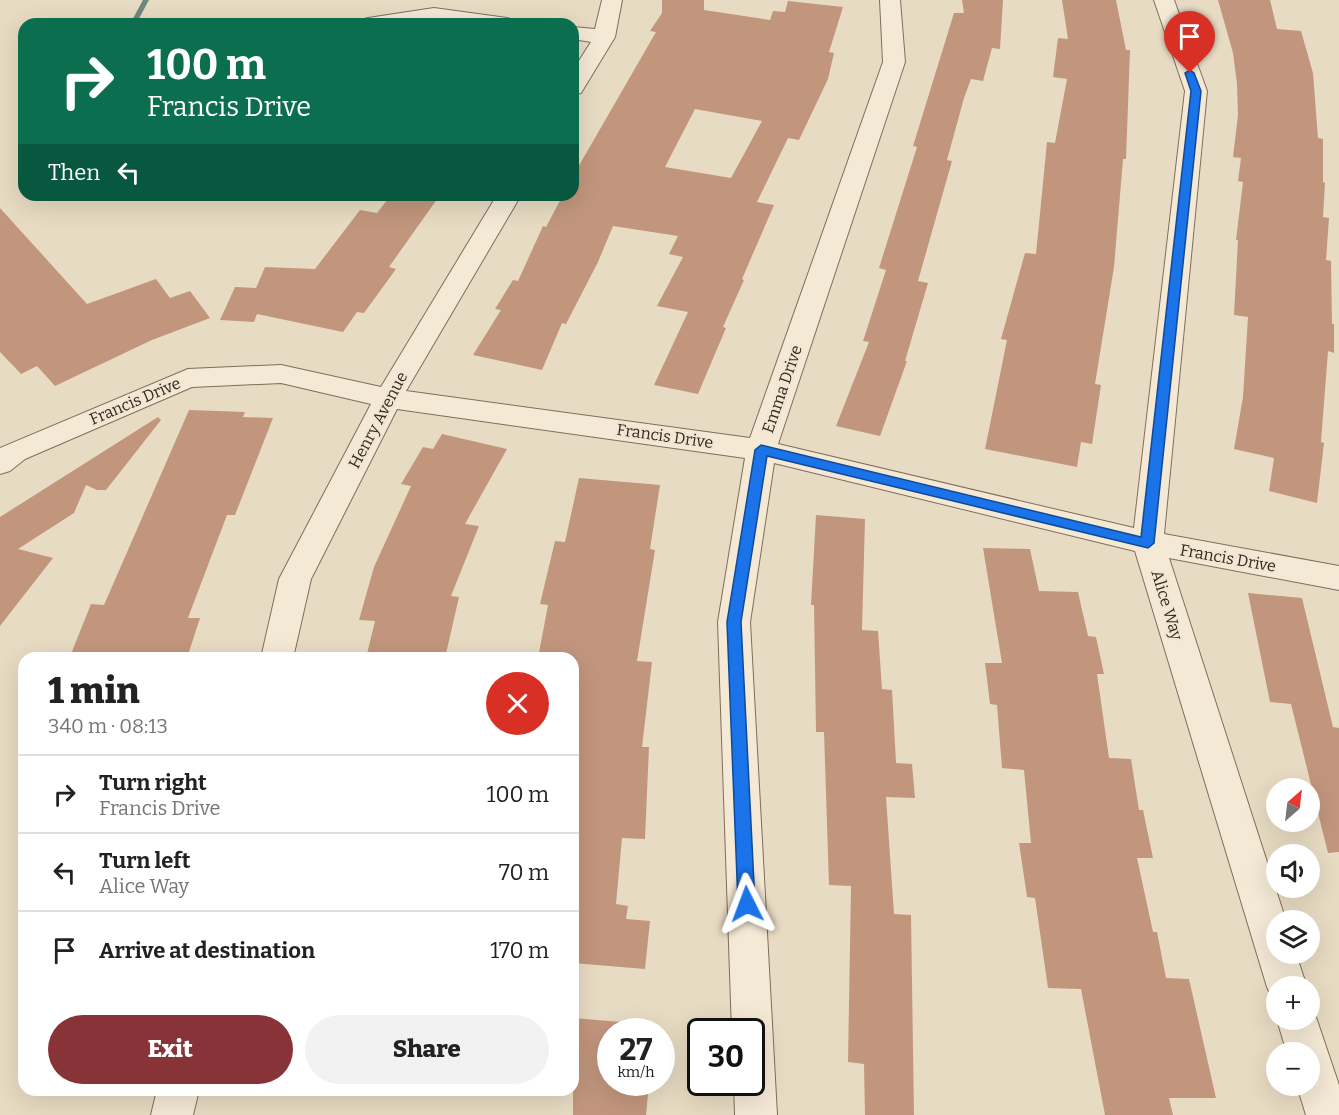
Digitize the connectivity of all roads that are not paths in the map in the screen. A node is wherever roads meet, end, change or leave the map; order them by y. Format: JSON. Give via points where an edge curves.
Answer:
{"nodes":[{"id":1,"x":612,"y":0,"type":"edge"},
{"id":2,"x":890,"y":0,"type":"edge"},
{"id":3,"x":1164,"y":0,"type":"edge"},
{"id":4,"x":408,"y":18,"type":"edge"},
{"id":5,"x":463,"y":18,"type":"edge"},
{"id":6,"x":579,"y":34,"type":"edge"},
{"id":7,"x":603,"y":37,"type":"junction"},
{"id":8,"x":579,"y":78,"type":"edge"},
{"id":9,"x":505,"y":201,"type":"edge"},
{"id":10,"x":388,"y":398,"type":"junction"},
{"id":11,"x":761,"y":450,"type":"junction"},
{"id":12,"x":5,"y":451,"type":"edge"},
{"id":13,"x":1148,"y":543,"type":"junction"},
{"id":14,"x":1339,"y":578,"type":"edge"},
{"id":15,"x":278,"y":652,"type":"edge"},
{"id":16,"x":1284,"y":976,"type":"edge"},
{"id":17,"x":1320,"y":1092,"type":"edge"},
{"id":18,"x":177,"y":1096,"type":"edge"},
{"id":19,"x":172,"y":1115,"type":"edge"},
{"id":20,"x":756,"y":1115,"type":"edge"},
{"id":21,"x":1327,"y":1115,"type":"edge"}],
"edges":[{"from":1,"to":7,"type":"street"},
{"from":2,"to":11,"type":"street","name":"Emma Drive","via":[[894,62]]},
{"from":3,"to":13,"type":"street","name":"Alice Way","via":[[1196,91]]},
{"from":4,"to":5,"type":"street","via":[[434,14]]},
{"from":6,"to":7,"type":"street"},
{"from":7,"to":8,"type":"street"},
{"from":9,"to":10,"type":"street","name":"Henry Avenue"},
{"from":10,"to":11,"type":"street","name":"Francis Drive"},
{"from":10,"to":12,"type":"street","name":"Francis Drive","via":[[281,375],[188,378]]},
{"from":10,"to":15,"type":"street","name":"Henry Avenue","via":[[295,579]]},
{"from":11,"to":13,"type":"street","name":"Francis Drive"},
{"from":11,"to":20,"type":"street","name":"Emma Drive","via":[[734,622]]},
{"from":13,"to":14,"type":"street","name":"Francis Drive"},
{"from":13,"to":16,"type":"street","name":"Alice Way"},
{"from":17,"to":21,"type":"street"},
{"from":18,"to":19,"type":"street"}]}
